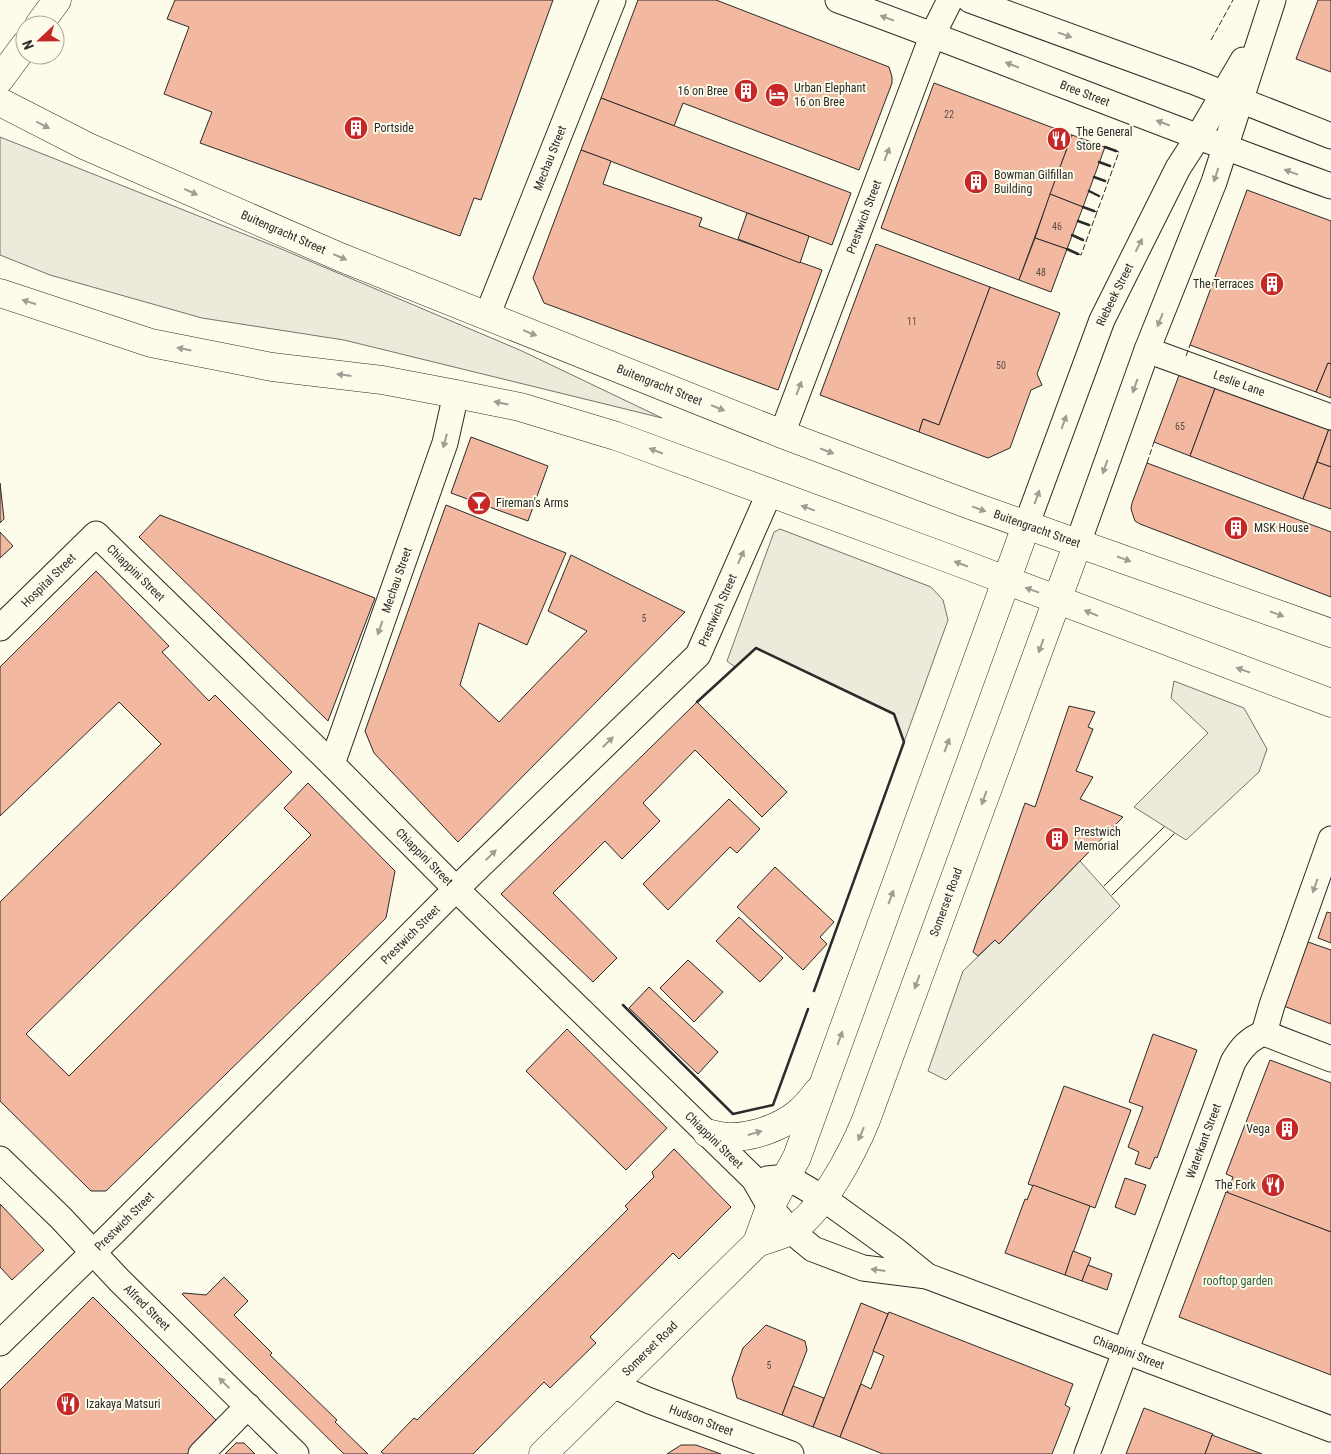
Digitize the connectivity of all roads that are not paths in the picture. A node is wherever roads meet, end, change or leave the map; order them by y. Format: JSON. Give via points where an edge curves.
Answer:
{"nodes":[{"id":1,"x":57,"y":0,"type":"edge"},
{"id":2,"x":613,"y":0,"type":"edge"},
{"id":3,"x":838,"y":0,"type":"edge"},
{"id":4,"x":950,"y":0,"type":"edge"},
{"id":5,"x":970,"y":0,"type":"edge"},
{"id":6,"x":1273,"y":0,"type":"edge"},
{"id":7,"x":46,"y":15,"type":"edge"},
{"id":8,"x":933,"y":34,"type":"junction"},
{"id":9,"x":15,"y":59,"type":"edge"},
{"id":10,"x":0,"y":79,"type":"edge"},
{"id":11,"x":1232,"y":96,"type":"junction"},
{"id":12,"x":0,"y":102,"type":"edge"},
{"id":13,"x":1331,"y":136,"type":"edge"},
{"id":14,"x":1198,"y":137,"type":"junction"},
{"id":15,"x":1225,"y":147,"type":"junction"},
{"id":16,"x":1331,"y":186,"type":"edge"},
{"id":17,"x":0,"y":293,"type":"edge"},
{"id":18,"x":487,"y":316,"type":"junction"},
{"id":19,"x":1147,"y":350,"type":"junction"},
{"id":20,"x":456,"y":394,"type":"junction"},
{"id":21,"x":1331,"y":417,"type":"edge"},
{"id":22,"x":782,"y":434,"type":"junction"},
{"id":23,"x":769,"y":494,"type":"junction"},
{"id":24,"x":1026,"y":526,"type":"junction"},
{"id":25,"x":96,"y":534,"type":"joint"},
{"id":26,"x":1078,"y":543,"type":"junction"},
{"id":27,"x":1006,"y":581,"type":"junction"},
{"id":28,"x":1057,"y":600,"type":"junction"},
{"id":29,"x":0,"y":628,"type":"edge"},
{"id":30,"x":1331,"y":633,"type":"edge"},
{"id":31,"x":1331,"y":703,"type":"edge"},
{"id":32,"x":332,"y":764,"type":"junction"},
{"id":33,"x":1331,"y":839,"type":"edge"},
{"id":34,"x":456,"y":889,"type":"junction"},
{"id":35,"x":1264,"y":1034,"type":"junction"},
{"id":36,"x":1331,"y":1059,"type":"edge"},
{"id":37,"x":824,"y":1084,"type":"junction"},
{"id":38,"x":707,"y":1133,"type":"junction"},
{"id":39,"x":0,"y":1159,"type":"edge"},
{"id":40,"x":787,"y":1178,"type":"junction"},
{"id":41,"x":754,"y":1179,"type":"junction"},
{"id":42,"x":823,"y":1198,"type":"junction"},
{"id":43,"x":770,"y":1207,"type":"junction"},
{"id":44,"x":790,"y":1230,"type":"junction"},
{"id":45,"x":757,"y":1242,"type":"junction"},
{"id":46,"x":93,"y":1252,"type":"junction"},
{"id":47,"x":927,"y":1276,"type":"junction"},
{"id":48,"x":0,"y":1343,"type":"edge"},
{"id":49,"x":1125,"y":1351,"type":"junction"},
{"id":50,"x":612,"y":1385,"type":"junction"},
{"id":51,"x":248,"y":1406,"type":"junction"},
{"id":52,"x":1331,"y":1429,"type":"edge"},
{"id":53,"x":201,"y":1454,"type":"edge"},
{"id":54,"x":296,"y":1454,"type":"edge"},
{"id":55,"x":543,"y":1454,"type":"edge"},
{"id":56,"x":791,"y":1454,"type":"edge"},
{"id":57,"x":1087,"y":1454,"type":"edge"}],
"edges":[{"from":1,"to":7,"type":"main road"},
{"from":2,"to":18,"type":"street","name":"Mechau Street"},
{"from":8,"to":3,"type":"street","name":"Bree Street","one_way":true},
{"from":4,"to":8,"type":"street","name":"Prestwich Street"},
{"from":5,"to":11,"type":"street","one_way":true},
{"from":6,"to":11,"type":"street","name":"Riebeek Street","via":[[1264,29]]},
{"from":14,"to":8,"type":"street","name":"Bree Street","one_way":true},
{"from":22,"to":8,"type":"street","name":"Prestwich Street","one_way":true},
{"from":9,"to":10,"type":"main road"},
{"from":11,"to":13,"type":"street"},
{"from":11,"to":14,"type":"street","name":"Riebeek Street"},
{"from":11,"to":15,"type":"street","name":"Riebeek Street"},
{"from":12,"to":18,"type":"main road","name":"Buitengracht Street","one_way":true,"via":[[86,146],[340,257]]},
{"from":14,"to":15,"type":"street","name":"Bree Street"},
{"from":24,"to":14,"type":"street","name":"Riebeek Street","one_way":true,"via":[[1102,320],[1178,168]]},
{"from":16,"to":15,"type":"street","name":"Bree Street","one_way":true},
{"from":15,"to":19,"type":"street","name":"Riebeek Street","one_way":true},
{"from":20,"to":17,"type":"main road","one_way":true,"via":[[382,380],[272,366],[151,343]]},
{"from":18,"to":22,"type":"main road","name":"Buitengracht Street","one_way":true},
{"from":19,"to":21,"type":"street","name":"Leslie Lane"},
{"from":19,"to":26,"type":"street","name":"Riebeek Street","one_way":true},
{"from":23,"to":20,"type":"main road","one_way":true,"via":[[616,436],[520,407]]},
{"from":20,"to":32,"type":"street","name":"Mechau Street","one_way":true,"via":[[445,443]]},
{"from":22,"to":24,"type":"main road","name":"Buitengracht Street","one_way":true},
{"from":27,"to":23,"type":"main road","one_way":true},
{"from":34,"to":23,"type":"street","name":"Prestwich Street","one_way":true,"via":[[698,655]]},
{"from":24,"to":26,"type":"main road","name":"Buitengracht Street"},
{"from":24,"to":27,"type":"main road","name":"Riebeek Street"},
{"from":25,"to":29,"type":"street","name":"Hospital Street"},
{"from":25,"to":32,"type":"street","name":"Chiappini Street"},
{"from":26,"to":28,"type":"main road","name":"Riebeek Street"},
{"from":26,"to":30,"type":"main road","name":"Buitengracht Street","one_way":true},
{"from":28,"to":27,"type":"main road","one_way":true},
{"from":37,"to":27,"type":"main road","one_way":true},
{"from":31,"to":28,"type":"main road","one_way":true},
{"from":28,"to":42,"type":"main road","name":"Somerset Road","one_way":true,"via":[[866,1120],[853,1151]]},
{"from":32,"to":34,"type":"street","name":"Chiappini Street"},
{"from":33,"to":35,"type":"street","one_way":true},
{"from":34,"to":38,"type":"street","name":"Chiappini Street"},
{"from":34,"to":46,"type":"street","name":"Prestwich Street"},
{"from":35,"to":36,"type":"street"},
{"from":35,"to":49,"type":"street","name":"Waterkant Street","via":[[1240,1049],[1233,1062]]},
{"from":38,"to":37,"type":"main road","one_way":true,"via":[[730,1137],[752,1135],[782,1123],[798,1114]]},
{"from":37,"to":40,"type":"main road"},
{"from":38,"to":41,"type":"street","name":"Chiappini Street"},
{"from":39,"to":46,"type":"street","name":"Alfred Street"},
{"from":40,"to":41,"type":"street","name":"Chiappini Street"},
{"from":40,"to":42,"type":"street","name":"Chiappini Street"},
{"from":40,"to":43,"type":"main road","name":"Somerset Road"},
{"from":41,"to":43,"type":"street","name":"Chiappini Street"},
{"from":42,"to":44,"type":"main road","name":"Somerset Road","via":[[802,1222]]},
{"from":42,"to":47,"type":"street","name":"Chiappini Street"},
{"from":43,"to":44,"type":"street","name":"Chiappini Street"},
{"from":43,"to":45,"type":"main road","name":"Somerset Road"},
{"from":44,"to":45,"type":"main road","name":"Somerset Road"},
{"from":47,"to":44,"type":"street","name":"Chiappini Street","one_way":true,"via":[[863,1268],[813,1249]]},
{"from":45,"to":50,"type":"main road","name":"Somerset Road"},
{"from":46,"to":48,"type":"street","name":"Prestwich Street"},
{"from":51,"to":46,"type":"street","name":"Alfred Street","one_way":true},
{"from":47,"to":49,"type":"street","name":"Chiappini Street"},
{"from":49,"to":52,"type":"street","name":"Chiappini Street"},
{"from":49,"to":57,"type":"street","name":"Waterkant Street"},
{"from":50,"to":55,"type":"main road","name":"Somerset Road"},
{"from":50,"to":56,"type":"street","name":"Hudson Street"},
{"from":51,"to":53,"type":"street"},
{"from":51,"to":54,"type":"street","name":"Alfred Street"}]}
